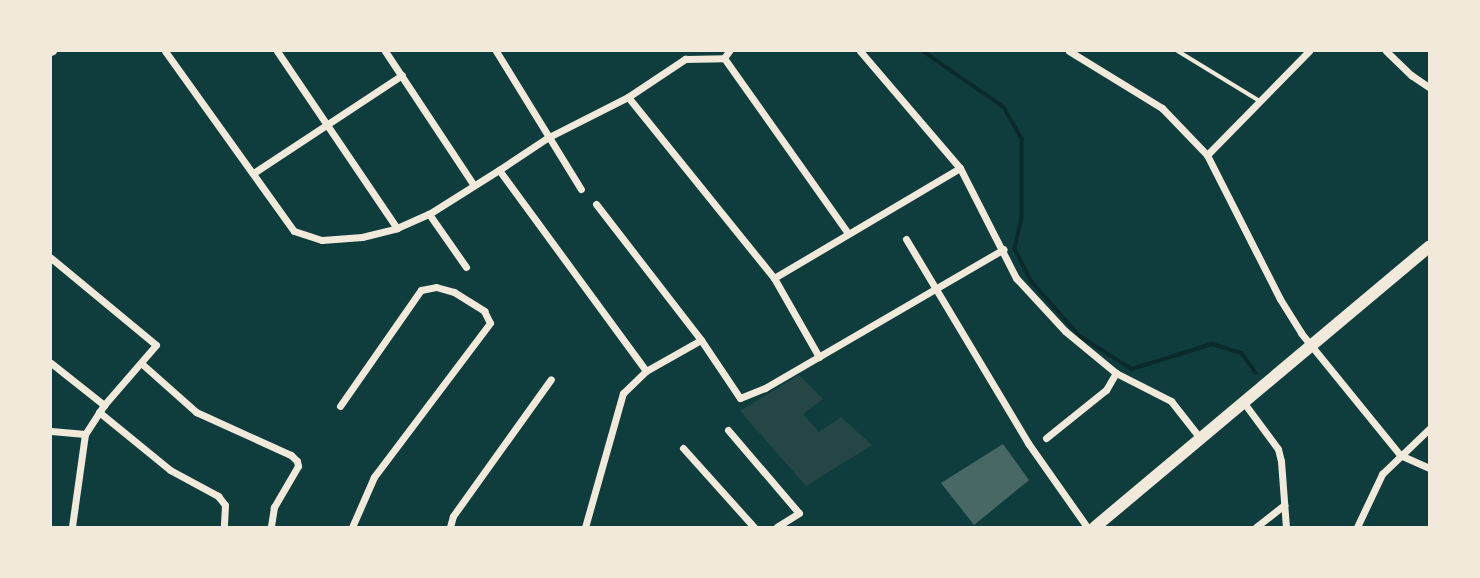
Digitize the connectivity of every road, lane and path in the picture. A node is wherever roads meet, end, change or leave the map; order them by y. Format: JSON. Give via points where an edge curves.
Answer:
{"nodes":[{"id":1,"x":165,"y":51,"type":"edge"},
{"id":2,"x":277,"y":51,"type":"edge"},
{"id":3,"x":385,"y":51,"type":"edge"},
{"id":4,"x":496,"y":51,"type":"edge"},
{"id":5,"x":860,"y":51,"type":"edge"},
{"id":6,"x":1069,"y":51,"type":"edge"},
{"id":7,"x":1178,"y":51,"type":"edge"},
{"id":8,"x":1310,"y":51,"type":"edge"},
{"id":9,"x":1386,"y":51,"type":"edge"},
{"id":10,"x":726,"y":54,"type":"edge"},
{"id":11,"x":402,"y":75,"type":"junction"},
{"id":12,"x":1429,"y":87,"type":"edge"},
{"id":13,"x":628,"y":97,"type":"junction"},
{"id":14,"x":1261,"y":102,"type":"junction"},
{"id":15,"x":328,"y":127,"type":"junction"},
{"id":16,"x":547,"y":138,"type":"junction"},
{"id":17,"x":1207,"y":155,"type":"junction"},
{"id":18,"x":960,"y":168,"type":"junction"},
{"id":19,"x":499,"y":170,"type":"junction"},
{"id":20,"x":255,"y":173,"type":"junction"},
{"id":21,"x":473,"y":184,"type":"junction"},
{"id":22,"x":581,"y":189,"type":"dead end"},
{"id":23,"x":596,"y":204,"type":"dead end"},
{"id":24,"x":429,"y":214,"type":"junction"},
{"id":25,"x":397,"y":228,"type":"junction"},
{"id":26,"x":848,"y":233,"type":"junction"},
{"id":27,"x":906,"y":239,"type":"dead end"},
{"id":28,"x":1429,"y":247,"type":"edge"},
{"id":29,"x":1004,"y":249,"type":"junction"},
{"id":30,"x":51,"y":258,"type":"edge"},
{"id":31,"x":466,"y":267,"type":"dead end"},
{"id":32,"x":774,"y":278,"type":"junction"},
{"id":33,"x":935,"y":289,"type":"junction"},
{"id":34,"x":701,"y":340,"type":"junction"},
{"id":35,"x":1311,"y":346,"type":"junction"},
{"id":36,"x":819,"y":357,"type":"junction"},
{"id":37,"x":51,"y":363,"type":"edge"},
{"id":38,"x":141,"y":363,"type":"junction"},
{"id":39,"x":646,"y":371,"type":"junction"},
{"id":40,"x":1116,"y":373,"type":"junction"},
{"id":41,"x":551,"y":379,"type":"dead end"},
{"id":42,"x":1244,"y":403,"type":"junction"},
{"id":43,"x":340,"y":406,"type":"dead end"},
{"id":44,"x":102,"y":409,"type":"junction"},
{"id":45,"x":1429,"y":429,"type":"edge"},
{"id":46,"x":728,"y":430,"type":"dead end"},
{"id":47,"x":51,"y":431,"type":"edge"},
{"id":48,"x":85,"y":434,"type":"junction"},
{"id":49,"x":1046,"y":438,"type":"dead end"},
{"id":50,"x":1200,"y":438,"type":"junction"},
{"id":51,"x":683,"y":448,"type":"dead end"},
{"id":52,"x":1400,"y":455,"type":"junction"},
{"id":53,"x":1429,"y":468,"type":"edge"},
{"id":54,"x":1283,"y":505,"type":"junction"},
{"id":55,"x":72,"y":527,"type":"edge"},
{"id":56,"x":224,"y":527,"type":"edge"},
{"id":57,"x":271,"y":527,"type":"edge"},
{"id":58,"x":352,"y":527,"type":"edge"},
{"id":59,"x":450,"y":527,"type":"edge"},
{"id":60,"x":585,"y":527,"type":"edge"},
{"id":61,"x":754,"y":527,"type":"edge"},
{"id":62,"x":777,"y":527,"type":"edge"},
{"id":63,"x":1087,"y":527,"type":"edge"},
{"id":64,"x":1095,"y":527,"type":"edge"},
{"id":65,"x":1256,"y":527,"type":"edge"},
{"id":66,"x":1286,"y":527,"type":"edge"},
{"id":67,"x":1357,"y":527,"type":"edge"}],
"edges":[{"from":1,"to":20,"type":"street"},
{"from":2,"to":15,"type":"street"},
{"from":3,"to":11,"type":"street"},
{"from":4,"to":16,"type":"street"},
{"from":5,"to":18,"type":"street"},
{"from":6,"to":17,"type":"street","via":[[1162,108]]},
{"from":7,"to":14,"type":"lane"},
{"from":8,"to":14,"type":"street"},
{"from":9,"to":12,"type":"street"},
{"from":10,"to":13,"type":"street","via":[[685,59]]},
{"from":10,"to":26,"type":"street"},
{"from":11,"to":15,"type":"street"},
{"from":11,"to":21,"type":"street"},
{"from":13,"to":16,"type":"street"},
{"from":13,"to":32,"type":"street"},
{"from":14,"to":17,"type":"street"},
{"from":15,"to":20,"type":"street"},
{"from":15,"to":25,"type":"street"},
{"from":16,"to":19,"type":"street"},
{"from":16,"to":22,"type":"street"},
{"from":17,"to":35,"type":"street","via":[[1280,299]]},
{"from":18,"to":26,"type":"street"},
{"from":18,"to":29,"type":"street"},
{"from":19,"to":21,"type":"street"},
{"from":19,"to":39,"type":"street"},
{"from":20,"to":25,"type":"street","via":[[295,231],[322,240]]},
{"from":21,"to":24,"type":"street"},
{"from":23,"to":34,"type":"street"},
{"from":24,"to":25,"type":"street"},
{"from":24,"to":31,"type":"street"},
{"from":26,"to":32,"type":"street"},
{"from":27,"to":33,"type":"street"},
{"from":28,"to":35,"type":"main road"},
{"from":29,"to":33,"type":"street"},
{"from":29,"to":40,"type":"street","via":[[1016,278],[1065,331]]},
{"from":30,"to":38,"type":"street","via":[[156,345]]},
{"from":32,"to":36,"type":"street"},
{"from":33,"to":36,"type":"street"},
{"from":33,"to":63,"type":"street","via":[[1028,443]]},
{"from":34,"to":36,"type":"street","via":[[740,398]]},
{"from":34,"to":39,"type":"street"},
{"from":35,"to":42,"type":"main road"},
{"from":35,"to":52,"type":"street"},
{"from":37,"to":44,"type":"street"},
{"from":38,"to":44,"type":"street"},
{"from":38,"to":57,"type":"street","via":[[196,412],[297,461],[274,506]]},
{"from":39,"to":60,"type":"street","via":[[623,393]]},
{"from":40,"to":49,"type":"street","via":[[1106,390]]},
{"from":40,"to":50,"type":"street","via":[[1171,401]]},
{"from":41,"to":59,"type":"street","via":[[453,516]]},
{"from":42,"to":50,"type":"main road"},
{"from":42,"to":54,"type":"street","via":[[1278,449]]},
{"from":43,"to":58,"type":"street","via":[[421,290],[454,292],[484,311],[490,323],[373,477]]},
{"from":44,"to":48,"type":"street"},
{"from":44,"to":56,"type":"street","via":[[170,470],[218,496],[225,505]]},
{"from":45,"to":52,"type":"street"},
{"from":46,"to":62,"type":"street","via":[[799,513]]},
{"from":47,"to":48,"type":"street"},
{"from":48,"to":55,"type":"street"},
{"from":50,"to":64,"type":"main road"},
{"from":51,"to":61,"type":"street"},
{"from":52,"to":53,"type":"street"},
{"from":52,"to":67,"type":"street","via":[[1381,474]]},
{"from":54,"to":65,"type":"street"},
{"from":54,"to":66,"type":"street"}]}
